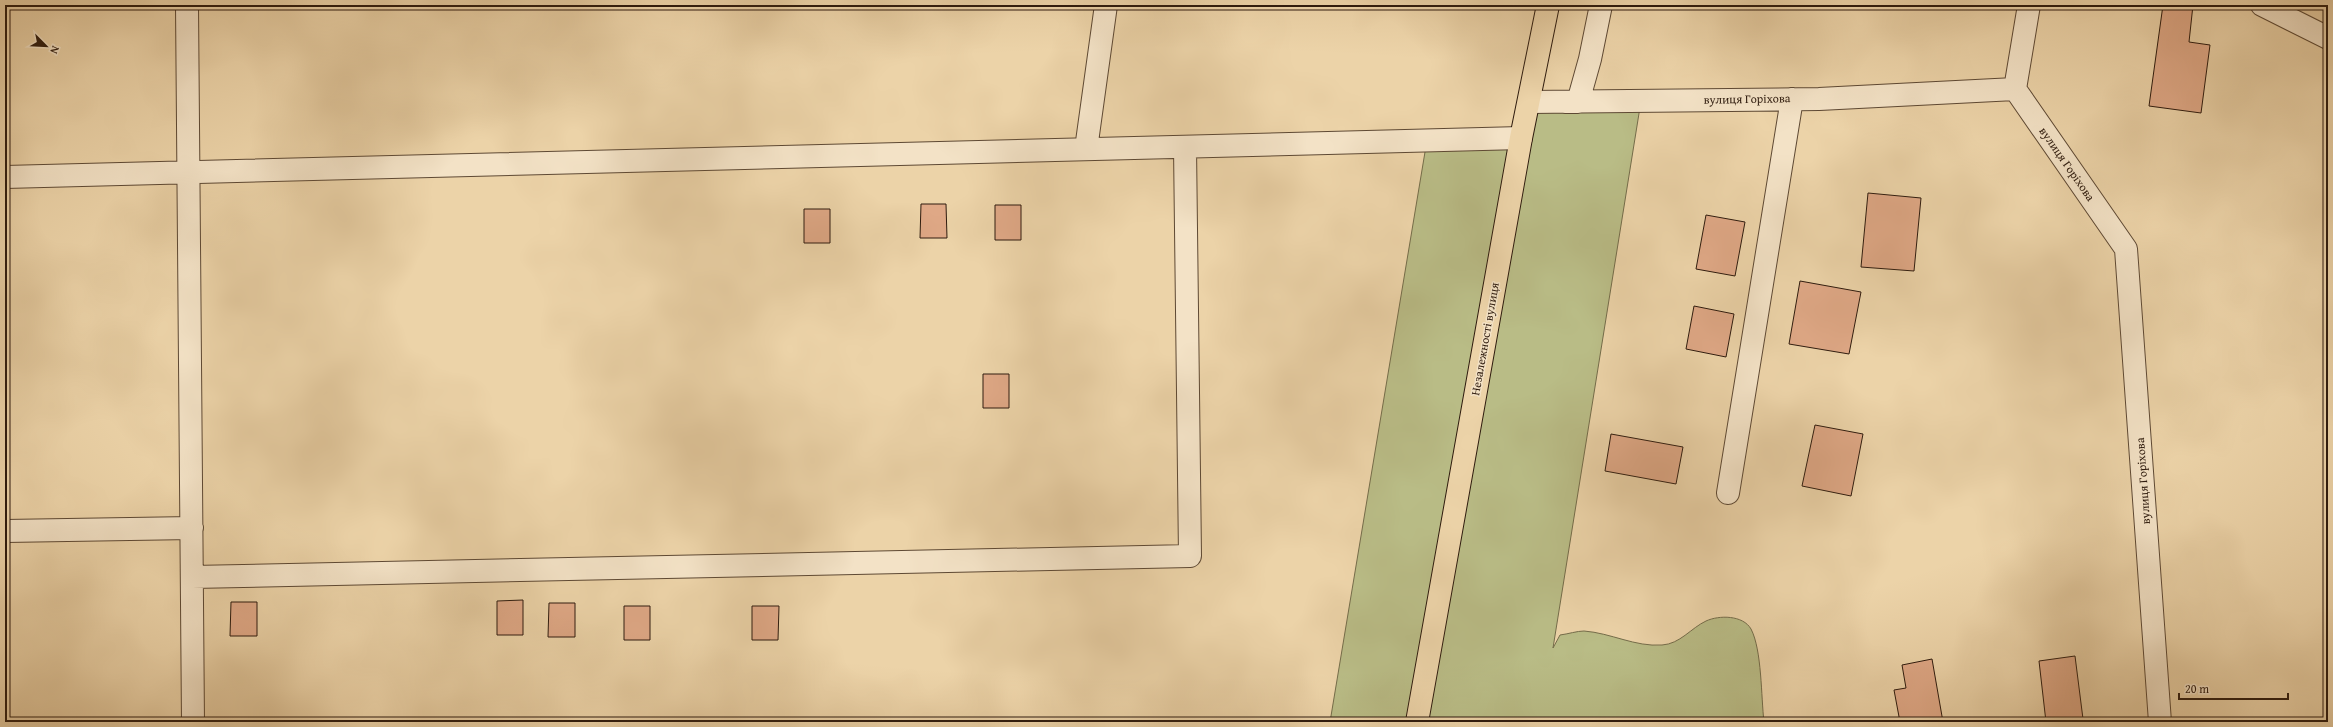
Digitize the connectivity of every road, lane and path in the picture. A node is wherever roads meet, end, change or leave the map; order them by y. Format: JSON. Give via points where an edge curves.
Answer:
{"nodes":[{"id":1,"x":187,"y":5,"type":"edge"},
{"id":2,"x":1106,"y":5,"type":"edge"},
{"id":3,"x":1548,"y":5,"type":"edge"},
{"id":4,"x":1600,"y":5,"type":"edge"},
{"id":5,"x":2029,"y":5,"type":"edge"},
{"id":6,"x":2262,"y":5,"type":"edge"},
{"id":7,"x":2328,"y":38,"type":"edge"},
{"id":8,"x":2015,"y":89,"type":"junction"},
{"id":9,"x":1792,"y":99,"type":"junction"},
{"id":10,"x":1529,"y":102,"type":"junction"},
{"id":11,"x":1578,"y":102,"type":"junction"},
{"id":12,"x":1521,"y":138,"type":"junction"},
{"id":13,"x":1185,"y":147,"type":"junction"},
{"id":14,"x":1086,"y":149,"type":"junction"},
{"id":15,"x":189,"y":172,"type":"junction"},
{"id":16,"x":5,"y":177,"type":"edge"},
{"id":17,"x":1728,"y":494,"type":"dead end"},
{"id":18,"x":192,"y":528,"type":"junction"},
{"id":19,"x":5,"y":531,"type":"edge"},
{"id":20,"x":192,"y":577,"type":"junction"},
{"id":21,"x":193,"y":722,"type":"edge"},
{"id":22,"x":1417,"y":722,"type":"edge"},
{"id":23,"x":2160,"y":722,"type":"edge"}],
"edges":[{"from":1,"to":15,"type":"street"},
{"from":2,"to":14,"type":"street"},
{"from":3,"to":10,"type":"main road"},
{"from":4,"to":11,"type":"street","via":[[1590,59]]},
{"from":5,"to":8,"type":"street"},
{"from":6,"to":7,"type":"street"},
{"from":8,"to":9,"type":"street","name":"вулиця Горіхова"},
{"from":8,"to":23,"type":"street","name":"вулиця Горіхова","via":[[2126,249]]},
{"from":9,"to":11,"type":"street","name":"вулиця Горіхова"},
{"from":9,"to":17,"type":"street"},
{"from":10,"to":11,"type":"street"},
{"from":10,"to":12,"type":"street","name":"Незалежності вулиця"},
{"from":12,"to":13,"type":"street"},
{"from":12,"to":22,"type":"street","name":"Незалежності вулиця"},
{"from":13,"to":14,"type":"street"},
{"from":13,"to":20,"type":"street","via":[[1190,556]]},
{"from":14,"to":15,"type":"street"},
{"from":15,"to":16,"type":"street"},
{"from":15,"to":18,"type":"street"},
{"from":18,"to":19,"type":"street"},
{"from":18,"to":20,"type":"street"},
{"from":20,"to":21,"type":"street"}]}
